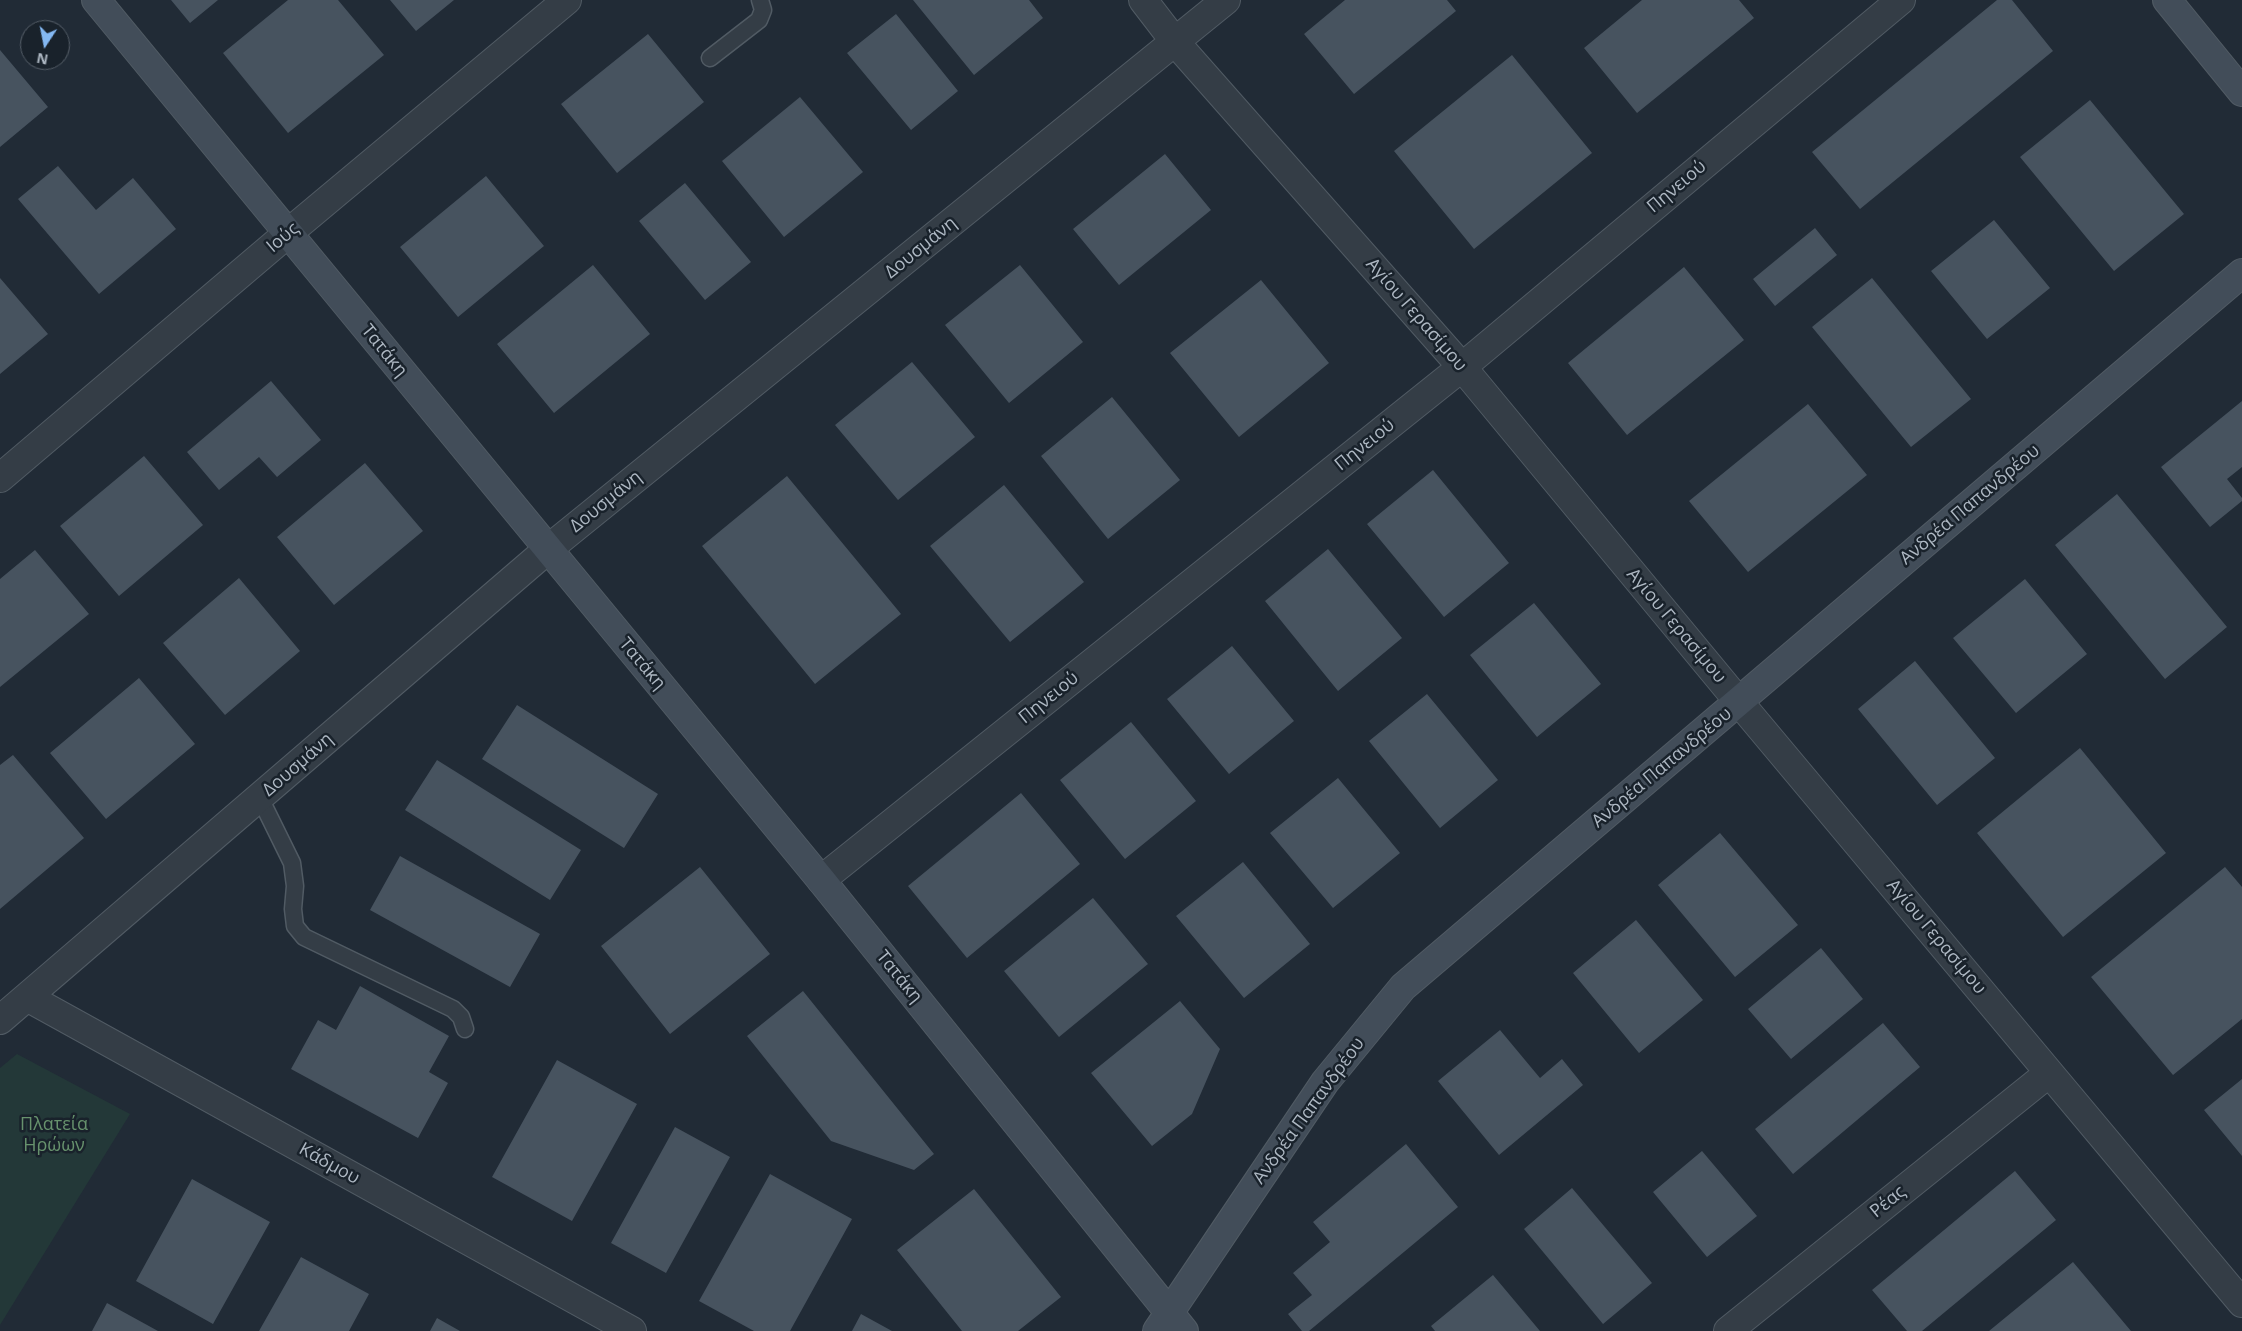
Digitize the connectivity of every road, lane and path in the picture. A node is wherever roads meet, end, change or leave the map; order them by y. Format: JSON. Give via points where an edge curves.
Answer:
{"nodes":[{"id":1,"x":96,"y":0,"type":"edge"},
{"id":2,"x":567,"y":0,"type":"edge"},
{"id":3,"x":760,"y":0,"type":"edge"},
{"id":4,"x":1143,"y":0,"type":"edge"},
{"id":5,"x":1226,"y":0,"type":"edge"},
{"id":6,"x":1901,"y":0,"type":"edge"},
{"id":7,"x":2167,"y":0,"type":"edge"},
{"id":8,"x":1176,"y":43,"type":"junction"},
{"id":9,"x":710,"y":58,"type":"dead end"},
{"id":10,"x":2242,"y":92,"type":"edge"},
{"id":11,"x":287,"y":234,"type":"junction"},
{"id":12,"x":2242,"y":273,"type":"edge"},
{"id":13,"x":1462,"y":367,"type":"junction"},
{"id":14,"x":0,"y":478,"type":"edge"},
{"id":15,"x":547,"y":550,"type":"junction"},
{"id":16,"x":1739,"y":702,"type":"junction"},
{"id":17,"x":260,"y":798,"type":"junction"},
{"id":18,"x":821,"y":880,"type":"junction"},
{"id":19,"x":27,"y":997,"type":"junction"},
{"id":20,"x":0,"y":1020,"type":"edge"},
{"id":21,"x":465,"y":1029,"type":"dead end"},
{"id":22,"x":2049,"y":1073,"type":"junction"},
{"id":23,"x":2242,"y":1303,"type":"edge"},
{"id":24,"x":1170,"y":1325,"type":"edge"},
{"id":25,"x":632,"y":1331,"type":"edge"},
{"id":26,"x":1728,"y":1331,"type":"edge"}],
"edges":[{"from":1,"to":11,"type":"street","name":"Τατάκη"},
{"from":2,"to":11,"type":"street","name":"Ιούς"},
{"from":3,"to":9,"type":"lane","via":[[763,10],[759,20]]},
{"from":4,"to":8,"type":"street","name":"Αγίου Γερασίμου"},
{"from":5,"to":8,"type":"street","name":"Δουσμάνη"},
{"from":6,"to":13,"type":"street","name":"Πηνειού"},
{"from":7,"to":10,"type":"street"},
{"from":8,"to":13,"type":"street","name":"Αγίου Γερασίμου"},
{"from":8,"to":15,"type":"street","name":"Δουσμάνη"},
{"from":11,"to":14,"type":"street","name":"Ιούς"},
{"from":11,"to":15,"type":"street","name":"Τατάκη"},
{"from":12,"to":16,"type":"street","name":"Ανδρέα Παπανδρέου"},
{"from":13,"to":16,"type":"street","name":"Αγίου Γερασίμου"},
{"from":13,"to":18,"type":"street","name":"Πηνειού"},
{"from":15,"to":17,"type":"street","name":"Δουσμάνη"},
{"from":15,"to":18,"type":"street","name":"Τατάκη"},
{"from":16,"to":22,"type":"street","name":"Αγίου Γερασίμου"},
{"from":16,"to":24,"type":"street","name":"Ανδρέα Παπανδρέου","via":[[1403,987],[1325,1082]]},
{"from":17,"to":19,"type":"street","name":"Δουσμάνη"},
{"from":17,"to":21,"type":"lane","via":[[292,863],[295,926],[304,937],[453,1009]]},
{"from":18,"to":24,"type":"street","name":"Τατάκη"},
{"from":19,"to":20,"type":"street","name":"Δουσμάνη"},
{"from":19,"to":25,"type":"street","name":"Κάδμου"},
{"from":22,"to":23,"type":"street","name":"Αγίου Γερασίμου"},
{"from":22,"to":26,"type":"street","name":"Ρέας"}]}
